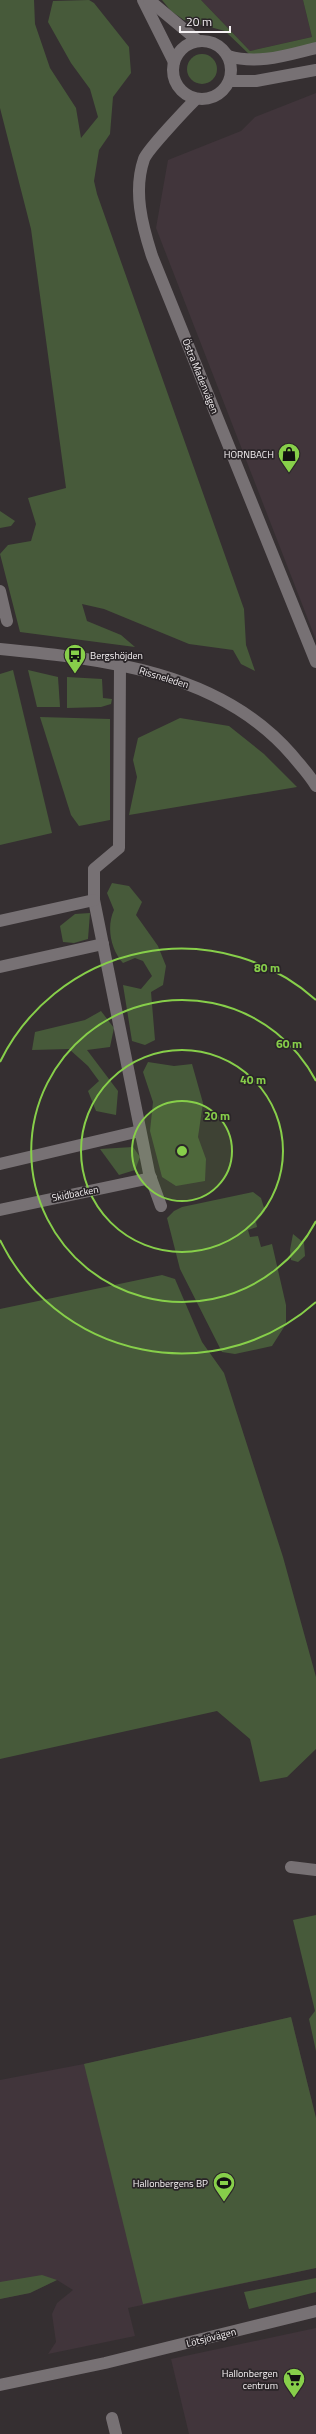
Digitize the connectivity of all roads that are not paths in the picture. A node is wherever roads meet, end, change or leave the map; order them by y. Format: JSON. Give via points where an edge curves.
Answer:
{"nodes":[{"id":1,"x":143,"y":0,"type":"edge"},
{"id":2,"x":149,"y":0,"type":"edge"},
{"id":3,"x":197,"y":40,"type":"junction"},
{"id":4,"x":316,"y":48,"type":"edge"},
{"id":5,"x":228,"y":56,"type":"junction"},
{"id":6,"x":174,"y":62,"type":"junction"},
{"id":7,"x":316,"y":70,"type":"edge"},
{"id":8,"x":230,"y":80,"type":"junction"},
{"id":9,"x":196,"y":98,"type":"junction"},
{"id":10,"x":0,"y":591,"type":"edge"},
{"id":11,"x":7,"y":621,"type":"dead end"},
{"id":12,"x":0,"y":649,"type":"edge"},
{"id":13,"x":316,"y":662,"type":"edge"},
{"id":14,"x":120,"y":664,"type":"junction"},
{"id":15,"x":316,"y":786,"type":"edge"},
{"id":16,"x":94,"y":900,"type":"junction"},
{"id":17,"x":0,"y":921,"type":"edge"},
{"id":18,"x":103,"y":944,"type":"junction"},
{"id":19,"x":0,"y":967,"type":"edge"},
{"id":20,"x":140,"y":1131,"type":"junction"},
{"id":21,"x":0,"y":1164,"type":"edge"},
{"id":22,"x":151,"y":1178,"type":"junction"},
{"id":23,"x":161,"y":1206,"type":"dead end"},
{"id":24,"x":0,"y":1210,"type":"edge"},
{"id":25,"x":291,"y":1867,"type":"dead end"},
{"id":26,"x":316,"y":1870,"type":"edge"},
{"id":27,"x":316,"y":2311,"type":"edge"},
{"id":28,"x":0,"y":2384,"type":"edge"},
{"id":29,"x":112,"y":2418,"type":"dead end"},
{"id":30,"x":116,"y":2434,"type":"edge"}],
"edges":[{"from":1,"to":6,"type":"street"},
{"from":2,"to":3,"type":"street"},
{"from":3,"to":5,"type":"street","via":[[213,42]]},
{"from":3,"to":6,"type":"street","via":[[178,52]]},
{"from":4,"to":5,"type":"street","via":[[274,59],[241,60]]},
{"from":5,"to":8,"type":"street","via":[[232,70]]},
{"from":6,"to":9,"type":"street","via":[[176,82],[186,94]]},
{"from":7,"to":8,"type":"street","via":[[256,81]]},
{"from":8,"to":9,"type":"street","via":[[216,96]]},
{"from":9,"to":13,"type":"street","name":"Östra Madenvägen","via":[[144,158],[139,200],[142,224],[152,256]]},
{"from":10,"to":11,"type":"street"},
{"from":12,"to":14,"type":"street","name":"Rissneleden"},
{"from":14,"to":15,"type":"street","name":"Rissneleden","via":[[182,680],[236,708],[277,738]]},
{"from":14,"to":16,"type":"street","via":[[119,848],[94,868]]},
{"from":16,"to":17,"type":"street"},
{"from":16,"to":18,"type":"street"},
{"from":18,"to":19,"type":"street"},
{"from":18,"to":20,"type":"street"},
{"from":20,"to":21,"type":"street"},
{"from":20,"to":22,"type":"street"},
{"from":22,"to":23,"type":"street"},
{"from":22,"to":24,"type":"street","name":"Skidbacken"},
{"from":25,"to":26,"type":"street"},
{"from":27,"to":28,"type":"street","name":"Lötsjövägen","via":[[105,2363]]},
{"from":29,"to":30,"type":"street"}]}
